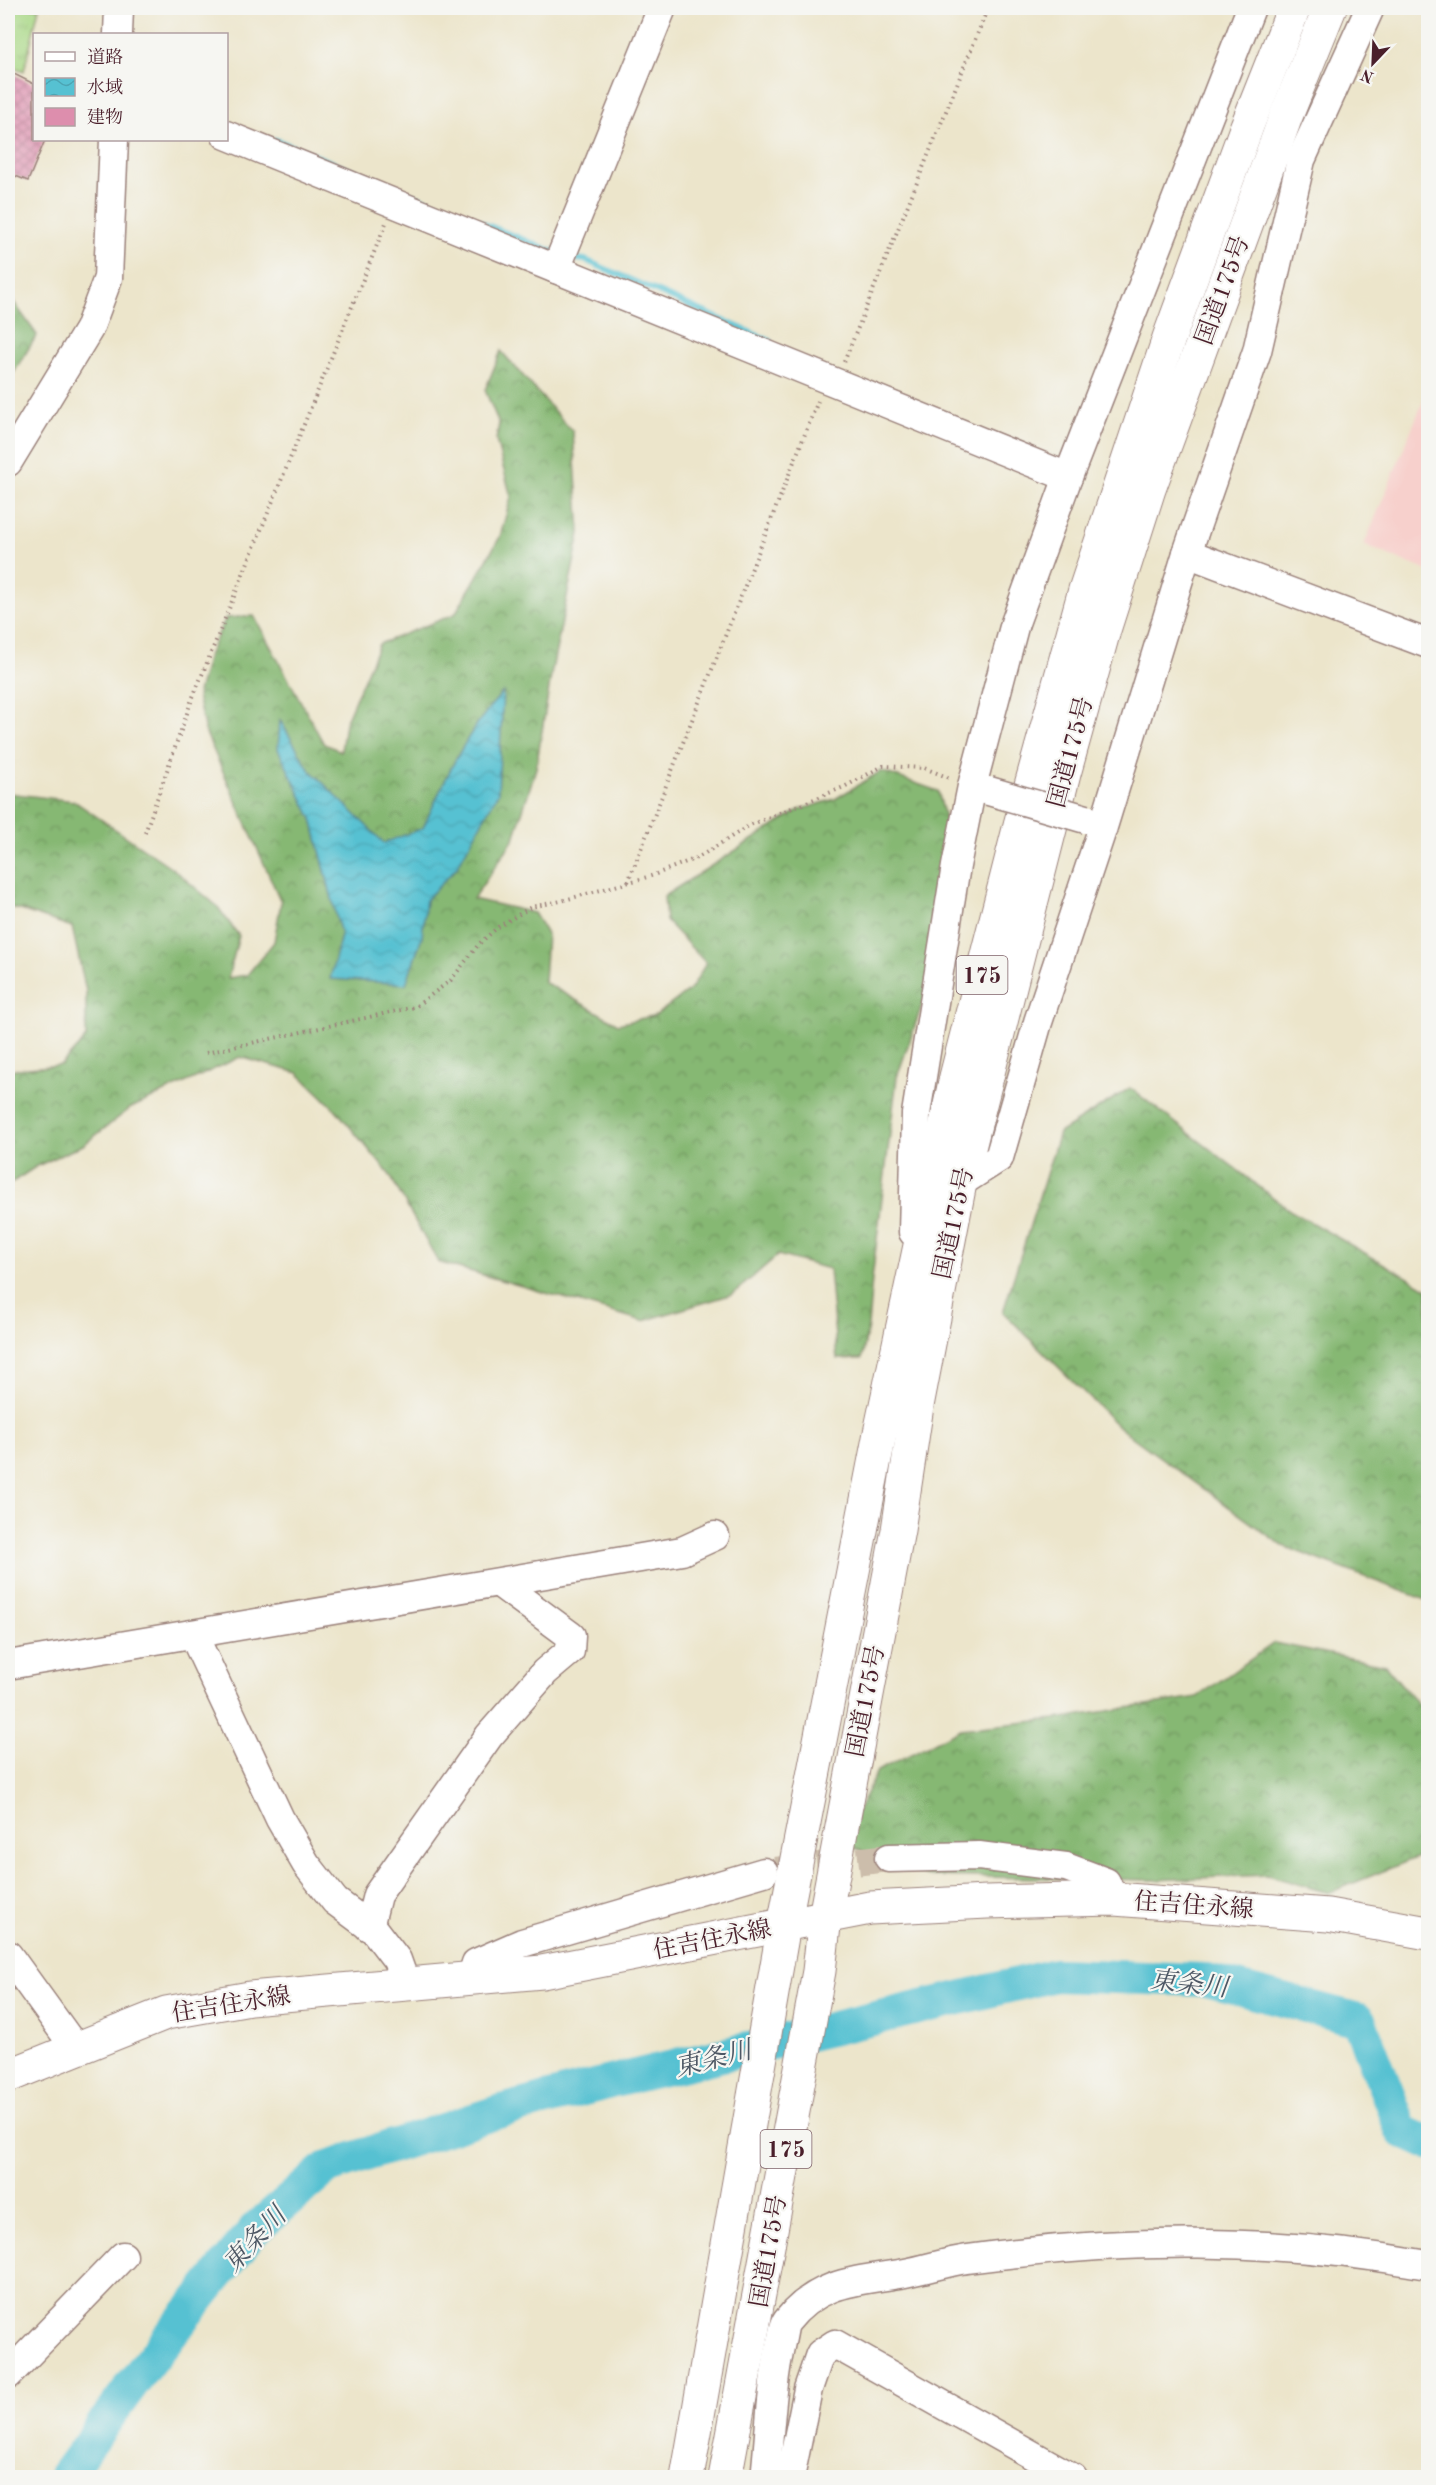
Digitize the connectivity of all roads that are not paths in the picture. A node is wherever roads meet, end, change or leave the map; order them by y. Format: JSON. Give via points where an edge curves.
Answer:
{"nodes":[{"id":1,"x":119,"y":8,"type":"edge"},
{"id":2,"x":662,"y":8,"type":"edge"},
{"id":3,"x":1251,"y":8,"type":"edge"},
{"id":4,"x":1294,"y":8,"type":"edge"},
{"id":5,"x":1330,"y":8,"type":"edge"},
{"id":6,"x":1370,"y":8,"type":"edge"},
{"id":7,"x":118,"y":33,"type":"edge"},
{"id":8,"x":228,"y":136,"type":"edge"},
{"id":9,"x":114,"y":141,"type":"edge"},
{"id":10,"x":556,"y":268,"type":"junction"},
{"id":11,"x":8,"y":462,"type":"edge"},
{"id":12,"x":1068,"y":477,"type":"junction"},
{"id":13,"x":1187,"y":553,"type":"junction"},
{"id":14,"x":1428,"y":644,"type":"edge"},
{"id":15,"x":981,"y":789,"type":"junction"},
{"id":16,"x":1095,"y":823,"type":"junction"},
{"id":17,"x":960,"y":1183,"type":"junction"},
{"id":18,"x":912,"y":1293,"type":"junction"},
{"id":19,"x":715,"y":1536,"type":"dead end"},
{"id":20,"x":498,"y":1583,"type":"junction"},
{"id":21,"x":193,"y":1634,"type":"junction"},
{"id":22,"x":8,"y":1665,"type":"edge"},
{"id":23,"x":889,"y":1858,"type":"tunnel mouth"},
{"id":24,"x":764,"y":1872,"type":"tunnel mouth"},
{"id":25,"x":1114,"y":1899,"type":"junction"},
{"id":26,"x":825,"y":1917,"type":"junction"},
{"id":27,"x":784,"y":1925,"type":"junction"},
{"id":28,"x":369,"y":1927,"type":"junction"},
{"id":29,"x":1428,"y":1933,"type":"edge"},
{"id":30,"x":8,"y":1955,"type":"edge"},
{"id":31,"x":471,"y":1979,"type":"junction"},
{"id":32,"x":406,"y":1985,"type":"junction"},
{"id":33,"x":76,"y":2049,"type":"junction"},
{"id":34,"x":8,"y":2076,"type":"edge"},
{"id":35,"x":123,"y":2256,"type":"dead end"},
{"id":36,"x":1428,"y":2265,"type":"edge"},
{"id":37,"x":8,"y":2375,"type":"edge"},
{"id":38,"x":687,"y":2478,"type":"edge"},
{"id":39,"x":725,"y":2478,"type":"edge"},
{"id":40,"x":765,"y":2478,"type":"edge"},
{"id":41,"x":790,"y":2478,"type":"edge"},
{"id":42,"x":1073,"y":2478,"type":"edge"}],
"edges":[{"from":1,"to":7,"type":"street"},
{"from":2,"to":10,"type":"street"},
{"from":3,"to":12,"type":"street"},
{"from":4,"to":18,"type":"main road","name":"国道175号","number":"175","via":[[1169,338],[1085,590],[956,1077]]},
{"from":5,"to":17,"type":"main road","name":"国道175号","number":"175","via":[[1286,116],[1149,489],[1114,598],[1064,774]]},
{"from":6,"to":13,"type":"street","via":[[1301,160],[1257,351]]},
{"from":8,"to":10,"type":"street"},
{"from":9,"to":11,"type":"street","via":[[108,278],[88,329]]},
{"from":10,"to":12,"type":"street"},
{"from":12,"to":15,"type":"street","via":[[1015,623]]},
{"from":13,"to":14,"type":"street"},
{"from":13,"to":16,"type":"street"},
{"from":15,"to":16,"type":"street","bridge":true},
{"from":15,"to":18,"type":"street","via":[[956,866],[916,1114]]},
{"from":16,"to":17,"type":"street","via":[[999,1158]]},
{"from":17,"to":26,"type":"main road","name":"国道175号","number":"175"},
{"from":18,"to":27,"type":"main road","name":"国道175号","number":"175","via":[[880,1433]]},
{"from":19,"to":20,"type":"street","via":[[682,1551]]},
{"from":20,"to":21,"type":"street"},
{"from":20,"to":28,"type":"street","via":[[571,1636],[570,1652],[545,1672],[489,1736],[377,1895]]},
{"from":21,"to":22,"type":"street"},
{"from":21,"to":28,"type":"street","via":[[280,1819],[301,1855],[335,1901]]},
{"from":23,"to":25,"type":"street","via":[[979,1856],[1066,1867],[1106,1882]]},
{"from":24,"to":31,"type":"street","via":[[522,1943],[476,1962]]},
{"from":25,"to":26,"type":"main road","name":"住吉住永線","via":[[870,1908]]},
{"from":25,"to":29,"type":"main road","name":"住吉住永線","via":[[1328,1916]]},
{"from":26,"to":27,"type":"main road","name":"住吉住永線"},
{"from":26,"to":39,"type":"main road","name":"国道175号","number":"175","via":[[819,1971]]},
{"from":27,"to":31,"type":"main road","name":"住吉住永線","via":[[542,1972]]},
{"from":27,"to":38,"type":"main road","name":"国道175号","number":"175"},
{"from":28,"to":32,"type":"street","via":[[397,1960]]},
{"from":30,"to":33,"type":"street"},
{"from":31,"to":32,"type":"main road","name":"住吉住永線"},
{"from":32,"to":33,"type":"main road","name":"住吉住永線","via":[[250,1998],[166,2013]]},
{"from":33,"to":34,"type":"main road","name":"住吉住永線"},
{"from":35,"to":37,"type":"street"},
{"from":36,"to":40,"type":"street","via":[[1371,2254],[1272,2245],[1111,2244],[965,2260],[853,2280],[816,2294],[786,2322],[775,2369]]},
{"from":41,"to":42,"type":"street","via":[[808,2389],[820,2354],[835,2344]]}]}
